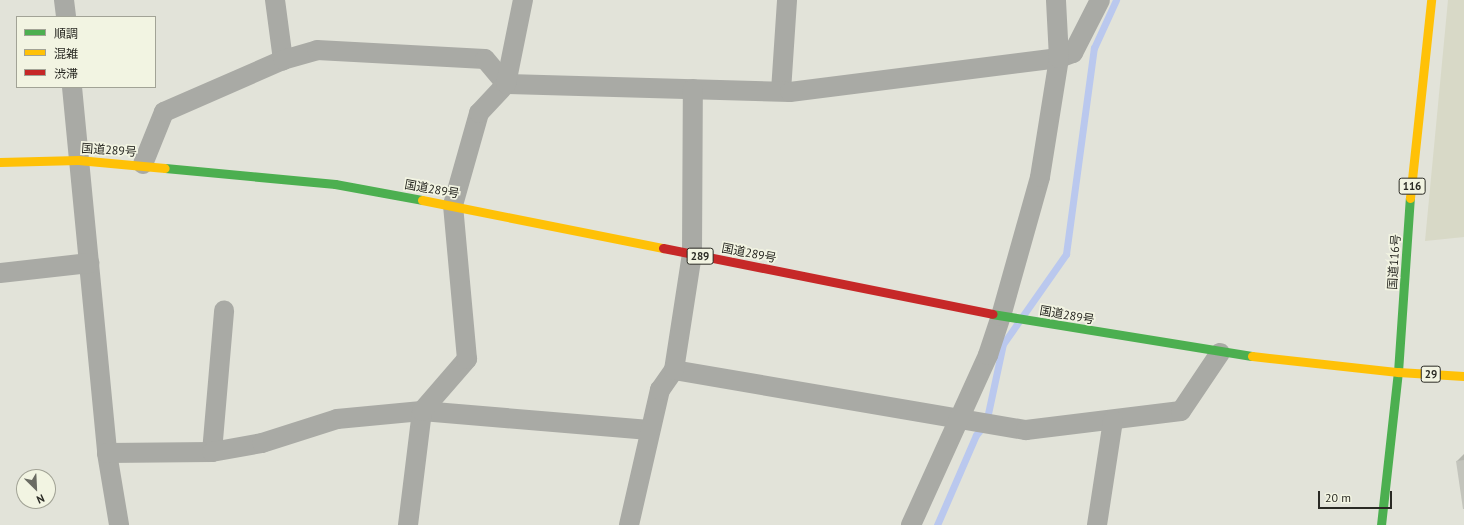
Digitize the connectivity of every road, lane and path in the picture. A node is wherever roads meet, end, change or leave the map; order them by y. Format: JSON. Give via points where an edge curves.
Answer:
{"nodes":[{"id":1,"x":64,"y":0,"type":"edge"},
{"id":2,"x":275,"y":0,"type":"edge"},
{"id":3,"x":523,"y":0,"type":"edge"},
{"id":4,"x":787,"y":0,"type":"edge"},
{"id":5,"x":1056,"y":0,"type":"edge"},
{"id":6,"x":1100,"y":0,"type":"edge"},
{"id":7,"x":1431,"y":0,"type":"edge"},
{"id":8,"x":66,"y":16,"type":"edge"},
{"id":9,"x":1059,"y":58,"type":"junction"},
{"id":10,"x":282,"y":60,"type":"junction"},
{"id":11,"x":506,"y":84,"type":"junction"},
{"id":12,"x":72,"y":88,"type":"edge"},
{"id":13,"x":693,"y":89,"type":"junction"},
{"id":14,"x":781,"y":91,"type":"junction"},
{"id":15,"x":78,"y":160,"type":"junction"},
{"id":16,"x":0,"y":162,"type":"edge"},
{"id":17,"x":143,"y":164,"type":"junction"},
{"id":18,"x":453,"y":205,"type":"junction"},
{"id":19,"x":692,"y":254,"type":"junction"},
{"id":20,"x":89,"y":263,"type":"junction"},
{"id":21,"x":0,"y":273,"type":"edge"},
{"id":22,"x":224,"y":311,"type":"dead end"},
{"id":23,"x":1001,"y":316,"type":"junction"},
{"id":24,"x":1220,"y":354,"type":"junction"},
{"id":25,"x":674,"y":370,"type":"junction"},
{"id":26,"x":1398,"y":372,"type":"junction"},
{"id":27,"x":1464,"y":376,"type":"edge"},
{"id":28,"x":422,"y":411,"type":"junction"},
{"id":29,"x":1113,"y":420,"type":"junction"},
{"id":30,"x":960,"y":421,"type":"junction"},
{"id":31,"x":649,"y":430,"type":"junction"},
{"id":32,"x":212,"y":452,"type":"junction"},
{"id":33,"x":108,"y":453,"type":"junction"},
{"id":34,"x":119,"y":525,"type":"edge"},
{"id":35,"x":408,"y":525,"type":"edge"},
{"id":36,"x":629,"y":525,"type":"edge"},
{"id":37,"x":911,"y":525,"type":"edge"},
{"id":38,"x":1098,"y":525,"type":"edge"},
{"id":39,"x":1381,"y":525,"type":"edge"}],
"edges":[{"from":1,"to":8,"type":"street"},
{"from":2,"to":10,"type":"street"},
{"from":3,"to":11,"type":"street"},
{"from":4,"to":14,"type":"street"},
{"from":5,"to":9,"type":"street"},
{"from":6,"to":9,"type":"street","via":[[1073,53]]},
{"from":7,"to":26,"type":"main road","name":"国道116号","number":"116","via":[[1413,161]]},
{"from":9,"to":14,"type":"street"},
{"from":9,"to":23,"type":"street","via":[[1040,177]]},
{"from":10,"to":11,"type":"street","via":[[317,50],[485,59]]},
{"from":10,"to":17,"type":"street","via":[[164,112]]},
{"from":11,"to":13,"type":"street"},
{"from":11,"to":18,"type":"street","via":[[479,112]]},
{"from":12,"to":15,"type":"street"},
{"from":13,"to":14,"type":"street"},
{"from":13,"to":19,"type":"street"},
{"from":15,"to":16,"type":"main road","name":"国道289号","number":"289"},
{"from":15,"to":17,"type":"main road","name":"国道289号","number":"289"},
{"from":15,"to":20,"type":"street"},
{"from":17,"to":18,"type":"main road","name":"国道289号","number":"289","via":[[335,184]]},
{"from":18,"to":19,"type":"main road","name":"国道289号","number":"289"},
{"from":18,"to":28,"type":"street","via":[[467,359]]},
{"from":19,"to":23,"type":"main road","name":"国道289号","number":"289"},
{"from":19,"to":25,"type":"street"},
{"from":20,"to":21,"type":"street"},
{"from":20,"to":33,"type":"street"},
{"from":22,"to":32,"type":"street"},
{"from":23,"to":24,"type":"main road","name":"国道289号","number":"289"},
{"from":23,"to":30,"type":"street","via":[[988,355]]},
{"from":24,"to":26,"type":"main road","name":"国道289号","number":"289"},
{"from":24,"to":29,"type":"street","via":[[1182,411]]},
{"from":25,"to":30,"type":"street"},
{"from":25,"to":31,"type":"street","via":[[660,390]]},
{"from":26,"to":27,"type":"main road","number":"29"},
{"from":26,"to":39,"type":"main road","name":"国道116号","number":"116"},
{"from":28,"to":31,"type":"street"},
{"from":28,"to":32,"type":"street","via":[[337,418],[262,443]]},
{"from":28,"to":35,"type":"street"},
{"from":29,"to":30,"type":"street","via":[[1026,430]]},
{"from":29,"to":38,"type":"street"},
{"from":30,"to":37,"type":"street"},
{"from":31,"to":36,"type":"street"},
{"from":32,"to":33,"type":"street"},
{"from":33,"to":34,"type":"street"}]}
